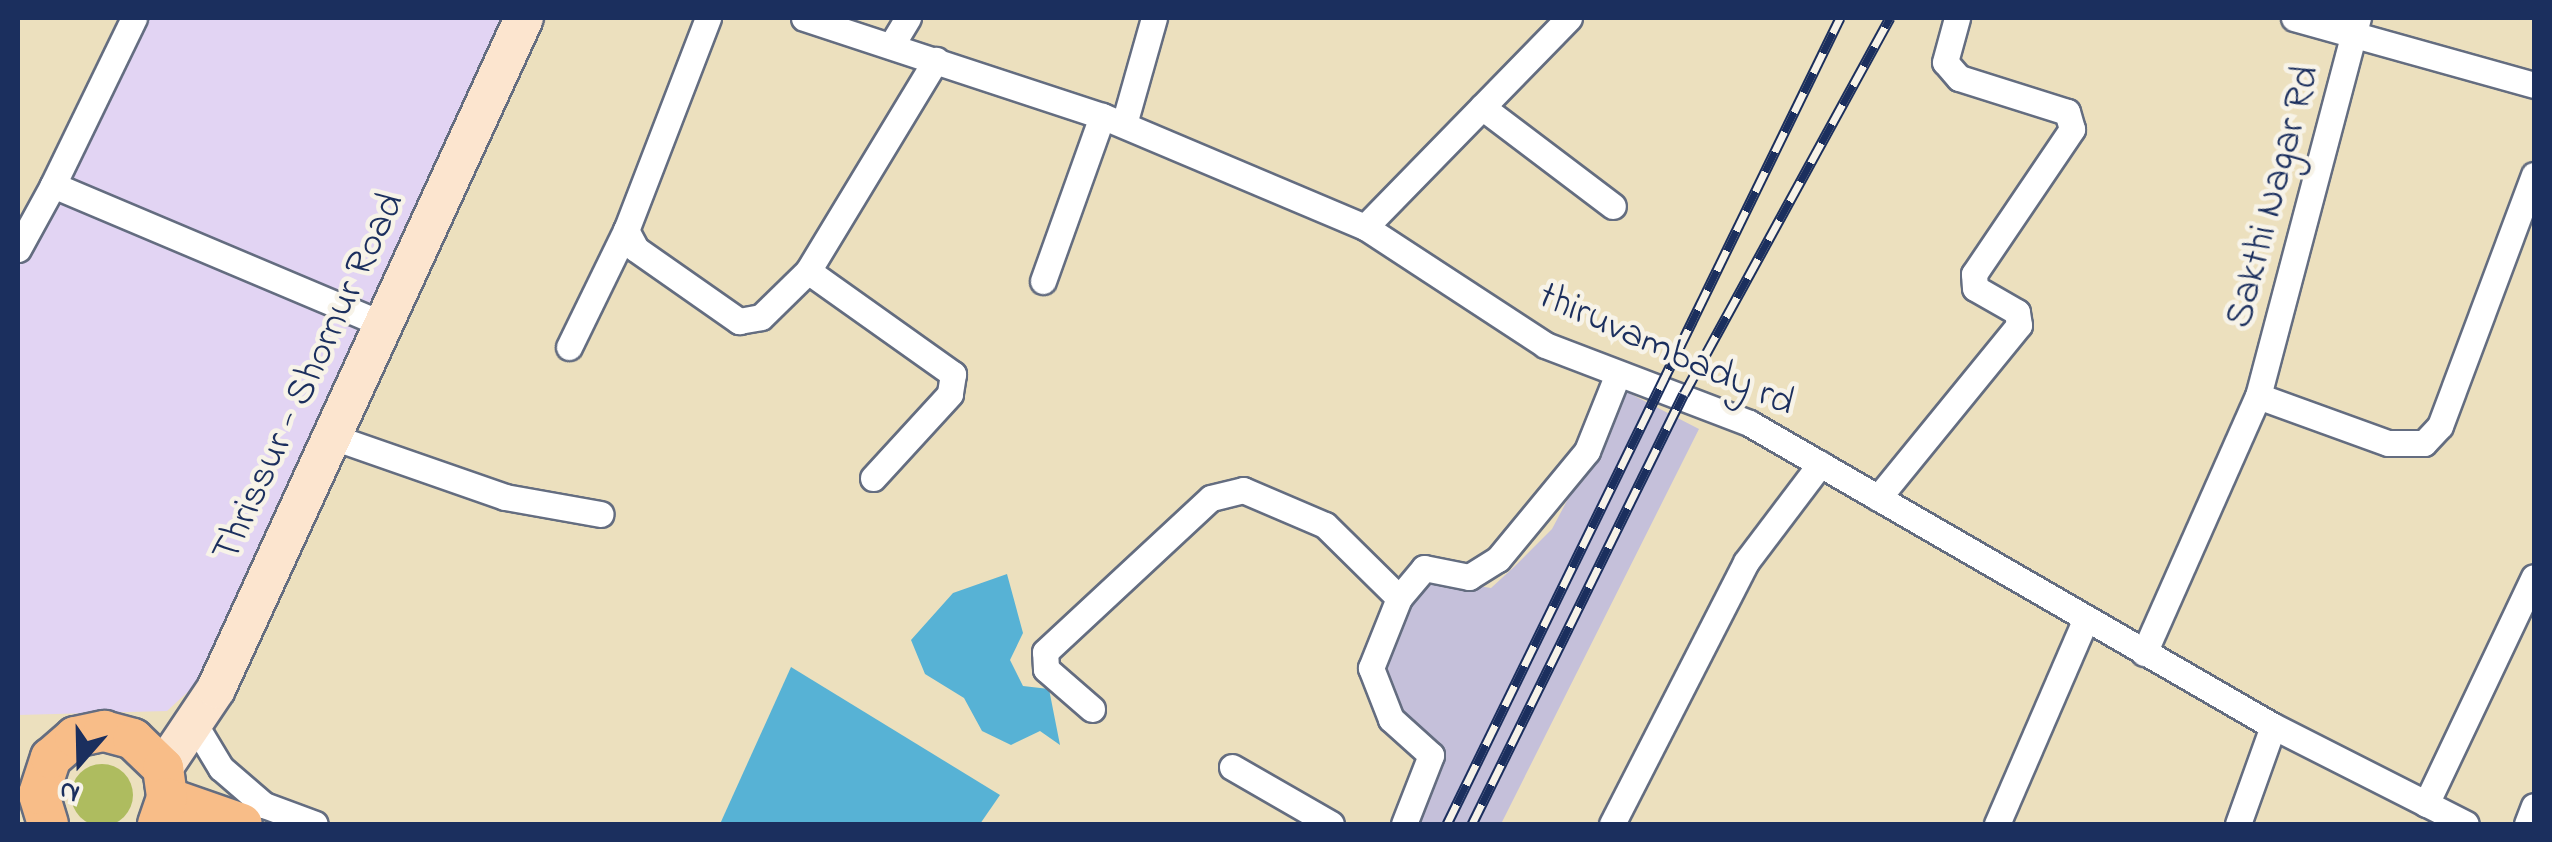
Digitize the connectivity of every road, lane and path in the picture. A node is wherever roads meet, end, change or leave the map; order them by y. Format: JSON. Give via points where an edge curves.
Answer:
{"nodes":[{"id":1,"x":134,"y":18,"type":"edge"},
{"id":2,"x":524,"y":18,"type":"edge"},
{"id":3,"x":708,"y":18,"type":"edge"},
{"id":4,"x":804,"y":18,"type":"edge"},
{"id":5,"x":908,"y":18,"type":"edge"},
{"id":6,"x":1154,"y":18,"type":"edge"},
{"id":7,"x":1569,"y":18,"type":"edge"},
{"id":8,"x":1957,"y":18,"type":"edge"},
{"id":9,"x":2294,"y":18,"type":"edge"},
{"id":10,"x":2358,"y":26,"type":"edge"},
{"id":11,"x":892,"y":46,"type":"junction"},
{"id":12,"x":936,"y":60,"type":"junction"},
{"id":13,"x":2534,"y":85,"type":"edge"},
{"id":14,"x":1482,"y":107,"type":"junction"},
{"id":15,"x":1113,"y":120,"type":"junction"},
{"id":16,"x":2534,"y":175,"type":"edge"},
{"id":17,"x":53,"y":184,"type":"junction"},
{"id":18,"x":1613,"y":206,"type":"dead end"},
{"id":19,"x":1366,"y":227,"type":"junction"},
{"id":20,"x":626,"y":230,"type":"junction"},
{"id":21,"x":18,"y":249,"type":"edge"},
{"id":22,"x":808,"y":271,"type":"junction"},
{"id":23,"x":1043,"y":280,"type":"dead end"},
{"id":24,"x":385,"y":325,"type":"junction"},
{"id":25,"x":569,"y":346,"type":"dead end"},
{"id":26,"x":1617,"y":376,"type":"junction"},
{"id":27,"x":2258,"y":396,"type":"junction"},
{"id":28,"x":333,"y":438,"type":"junction"},
{"id":29,"x":1820,"y":464,"type":"junction"},
{"id":30,"x":874,"y":478,"type":"dead end"},
{"id":31,"x":1878,"y":498,"type":"junction"},
{"id":32,"x":600,"y":514,"type":"dead end"},
{"id":33,"x":2534,"y":577,"type":"edge"},
{"id":34,"x":1399,"y":598,"type":"junction"},
{"id":35,"x":2086,"y":618,"type":"junction"},
{"id":36,"x":2144,"y":653,"type":"junction"},
{"id":37,"x":1092,"y":709,"type":"dead end"},
{"id":38,"x":192,"y":720,"type":"junction"},
{"id":39,"x":2273,"y":726,"type":"junction"},
{"id":40,"x":31,"y":766,"type":"edge"},
{"id":41,"x":1232,"y":767,"type":"dead end"},
{"id":42,"x":163,"y":797,"type":"edge"},
{"id":43,"x":2426,"y":804,"type":"junction"},
{"id":44,"x":2534,"y":806,"type":"edge"},
{"id":45,"x":48,"y":824,"type":"edge"},
{"id":46,"x":242,"y":824,"type":"edge"},
{"id":47,"x":315,"y":824,"type":"edge"},
{"id":48,"x":1330,"y":824,"type":"edge"},
{"id":49,"x":1404,"y":824,"type":"edge"},
{"id":50,"x":1612,"y":824,"type":"edge"},
{"id":51,"x":1997,"y":824,"type":"edge"},
{"id":52,"x":2238,"y":824,"type":"edge"},
{"id":53,"x":2466,"y":824,"type":"edge"},
{"id":54,"x":2527,"y":824,"type":"edge"}],
"edges":[{"from":1,"to":17,"type":"street"},
{"from":2,"to":24,"type":"main road","name":"Thrissur - Shornur Road"},
{"from":3,"to":20,"type":"street"},
{"from":4,"to":11,"type":"street","name":"thiruvambady rd"},
{"from":5,"to":11,"type":"street"},
{"from":6,"to":15,"type":"street"},
{"from":7,"to":14,"type":"street"},
{"from":8,"to":31,"type":"street","via":[[1945,62],[1959,78],[2067,112],[2072,128],[1974,274],[1975,288],[2018,312],[2020,325]]},
{"from":9,"to":10,"type":"street"},
{"from":10,"to":13,"type":"street"},
{"from":10,"to":27,"type":"street","name":"Sakthi Nagar Rd"},
{"from":11,"to":12,"type":"street","name":"thiruvambady rd"},
{"from":12,"to":15,"type":"street","name":"thiruvambady rd"},
{"from":12,"to":22,"type":"street"},
{"from":14,"to":18,"type":"street"},
{"from":14,"to":19,"type":"street"},
{"from":15,"to":19,"type":"street","name":"thiruvambady rd"},
{"from":15,"to":23,"type":"street"},
{"from":16,"to":27,"type":"street","via":[[2440,426],[2424,443],[2388,443]]},
{"from":17,"to":21,"type":"street"},
{"from":17,"to":24,"type":"street"},
{"from":19,"to":26,"type":"street","name":"thiruvambady rd","via":[[1545,345]]},
{"from":20,"to":22,"type":"street","via":[[636,249],[739,321],[760,317]]},
{"from":20,"to":25,"type":"street"},
{"from":22,"to":30,"type":"street","via":[[953,374],[950,394]]},
{"from":24,"to":28,"type":"main road","name":"Thrissur - Shornur Road"},
{"from":26,"to":29,"type":"street","name":"thiruvambady rd","via":[[1684,394]]},
{"from":26,"to":34,"type":"street","via":[[1587,451],[1498,559],[1469,577],[1424,568]]},
{"from":27,"to":36,"type":"street","name":"Sakthi Nagar Rd"},
{"from":28,"to":32,"type":"street","via":[[505,497]]},
{"from":28,"to":38,"type":"main road","name":"Thrissur - Shornur Road","via":[[216,690]]},
{"from":29,"to":31,"type":"street","name":"thiruvambady rd"},
{"from":29,"to":50,"type":"street","via":[[1746,562]]},
{"from":31,"to":35,"type":"street","name":"thiruvambady rd"},
{"from":33,"to":43,"type":"street"},
{"from":34,"to":37,"type":"street","via":[[1324,524],[1244,490],[1212,498],[1044,652],[1046,668]]},
{"from":34,"to":49,"type":"street","via":[[1372,668],[1391,719],[1431,756]]},
{"from":35,"to":36,"type":"street","name":"thiruvambady rd"},
{"from":35,"to":51,"type":"street"},
{"from":36,"to":39,"type":"street","name":"thiruvambady rd"},
{"from":38,"to":42,"type":"main road","name":"Thrissur - Shornur Road"},
{"from":38,"to":47,"type":"street","via":[[220,768],[264,805]]},
{"from":39,"to":43,"type":"street","name":"thiruvambady rd"},
{"from":39,"to":52,"type":"street"},
{"from":40,"to":42,"type":"main road","via":[[76,737],[104,731],[133,739]]},
{"from":40,"to":45,"type":"main road"},
{"from":41,"to":48,"type":"street"},
{"from":42,"to":46,"type":"main road"},
{"from":43,"to":53,"type":"street","name":"thiruvambady rd"},
{"from":44,"to":54,"type":"street"}]}
